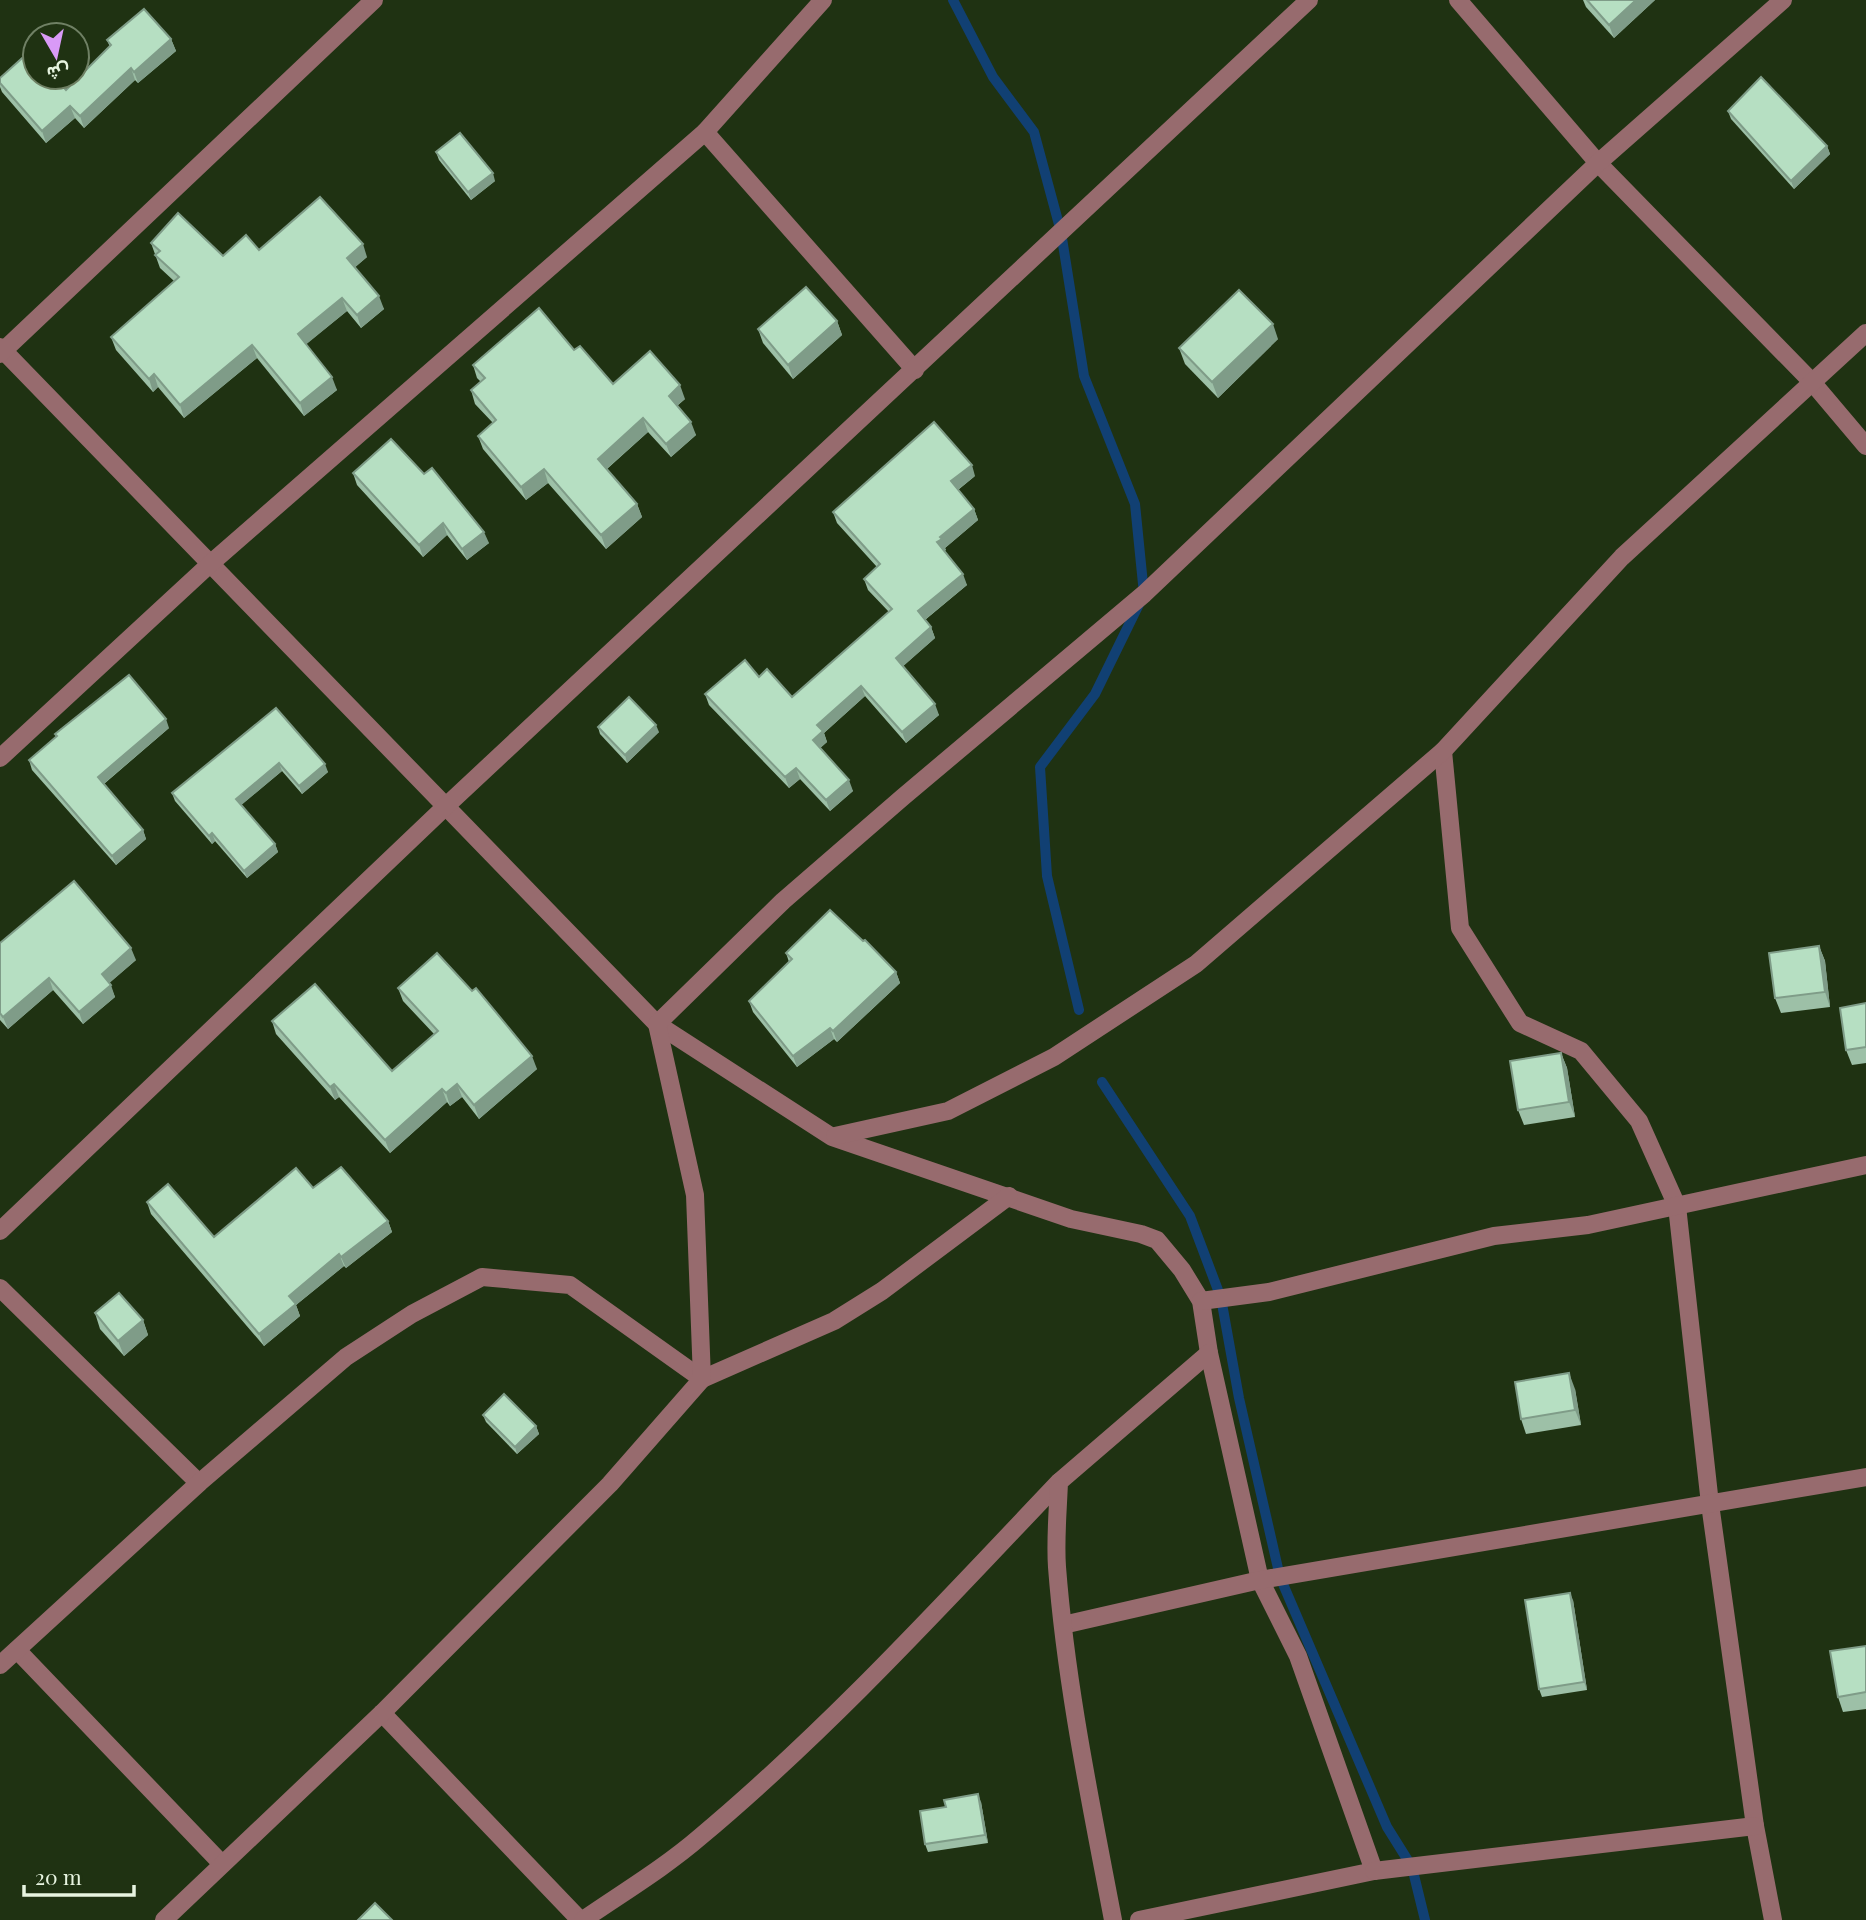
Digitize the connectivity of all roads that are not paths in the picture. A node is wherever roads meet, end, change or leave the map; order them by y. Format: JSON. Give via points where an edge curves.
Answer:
{"nodes":[{"id":1,"x":373,"y":0,"type":"edge"},
{"id":2,"x":823,"y":0,"type":"edge"},
{"id":3,"x":1309,"y":0,"type":"edge"},
{"id":4,"x":1458,"y":0,"type":"edge"},
{"id":5,"x":1783,"y":0,"type":"edge"},
{"id":6,"x":705,"y":132,"type":"junction"},
{"id":7,"x":1598,"y":163,"type":"junction"},
{"id":8,"x":1866,"y":333,"type":"edge"},
{"id":9,"x":1,"y":350,"type":"edge"},
{"id":10,"x":915,"y":370,"type":"junction"},
{"id":11,"x":1812,"y":382,"type":"junction"},
{"id":12,"x":1866,"y":446,"type":"edge"},
{"id":13,"x":210,"y":564,"type":"junction"},
{"id":14,"x":1443,"y":751,"type":"junction"},
{"id":15,"x":0,"y":758,"type":"edge"},
{"id":16,"x":445,"y":807,"type":"junction"},
{"id":17,"x":657,"y":1024,"type":"junction"},
{"id":18,"x":832,"y":1137,"type":"junction"},
{"id":19,"x":1866,"y":1165,"type":"edge"},
{"id":20,"x":1009,"y":1196,"type":"junction"},
{"id":21,"x":1677,"y":1206,"type":"junction"},
{"id":22,"x":0,"y":1231,"type":"edge"},
{"id":23,"x":0,"y":1288,"type":"edge"},
{"id":24,"x":1201,"y":1301,"type":"junction"},
{"id":25,"x":1209,"y":1353,"type":"junction"},
{"id":26,"x":702,"y":1379,"type":"junction"},
{"id":27,"x":1866,"y":1477,"type":"edge"},
{"id":28,"x":1059,"y":1482,"type":"junction"},
{"id":29,"x":199,"y":1483,"type":"junction"},
{"id":30,"x":1710,"y":1504,"type":"junction"},
{"id":31,"x":1260,"y":1580,"type":"junction"},
{"id":32,"x":1062,"y":1625,"type":"junction"},
{"id":33,"x":17,"y":1650,"type":"junction"},
{"id":34,"x":0,"y":1665,"type":"edge"},
{"id":35,"x":382,"y":1713,"type":"junction"},
{"id":36,"x":1755,"y":1826,"type":"junction"},
{"id":37,"x":222,"y":1864,"type":"junction"},
{"id":38,"x":1374,"y":1871,"type":"junction"},
{"id":39,"x":164,"y":1920,"type":"edge"},
{"id":40,"x":581,"y":1920,"type":"edge"},
{"id":41,"x":1113,"y":1920,"type":"edge"},
{"id":42,"x":1139,"y":1920,"type":"edge"},
{"id":43,"x":1773,"y":1920,"type":"edge"}],
"edges":[{"from":1,"to":9,"type":"street"},
{"from":2,"to":6,"type":"street"},
{"from":3,"to":10,"type":"street"},
{"from":4,"to":7,"type":"street"},
{"from":5,"to":7,"type":"street"},
{"from":6,"to":10,"type":"street"},
{"from":6,"to":13,"type":"street"},
{"from":7,"to":11,"type":"street"},
{"from":7,"to":17,"type":"street","via":[[1144,594],[783,901]]},
{"from":8,"to":11,"type":"street"},
{"from":9,"to":13,"type":"street"},
{"from":10,"to":16,"type":"street"},
{"from":11,"to":12,"type":"street"},
{"from":11,"to":14,"type":"street","via":[[1622,557]]},
{"from":13,"to":15,"type":"street"},
{"from":13,"to":16,"type":"street"},
{"from":14,"to":18,"type":"street","via":[[1196,964],[1054,1057],[947,1111]]},
{"from":14,"to":21,"type":"street","via":[[1460,928],[1520,1024],[1581,1051],[1639,1121]]},
{"from":16,"to":17,"type":"street"},
{"from":16,"to":22,"type":"street"},
{"from":17,"to":18,"type":"street"},
{"from":17,"to":26,"type":"street","via":[[695,1195]]},
{"from":18,"to":20,"type":"street"},
{"from":19,"to":21,"type":"street"},
{"from":20,"to":24,"type":"street","via":[[1071,1219],[1157,1240]]},
{"from":20,"to":26,"type":"street","via":[[834,1321]]},
{"from":21,"to":24,"type":"street","via":[[1494,1236],[1269,1292]]},
{"from":21,"to":30,"type":"street"},
{"from":23,"to":29,"type":"street"},
{"from":24,"to":25,"type":"street"},
{"from":25,"to":28,"type":"street"},
{"from":25,"to":31,"type":"street"},
{"from":26,"to":29,"type":"street","via":[[570,1284],[482,1277],[412,1314],[346,1357]]},
{"from":26,"to":35,"type":"street","via":[[610,1485]]},
{"from":27,"to":30,"type":"street"},
{"from":28,"to":32,"type":"street","via":[[1057,1564]]},
{"from":28,"to":40,"type":"street","via":[[788,1759],[698,1839]]},
{"from":29,"to":33,"type":"street"},
{"from":30,"to":31,"type":"street"},
{"from":30,"to":36,"type":"street"},
{"from":31,"to":32,"type":"street"},
{"from":31,"to":38,"type":"street","via":[[1298,1656]]},
{"from":32,"to":41,"type":"street"},
{"from":33,"to":34,"type":"street"},
{"from":33,"to":37,"type":"street"},
{"from":35,"to":37,"type":"street"},
{"from":35,"to":40,"type":"street"},
{"from":36,"to":38,"type":"street"},
{"from":36,"to":43,"type":"street"},
{"from":37,"to":39,"type":"street"},
{"from":38,"to":42,"type":"street"}]}
